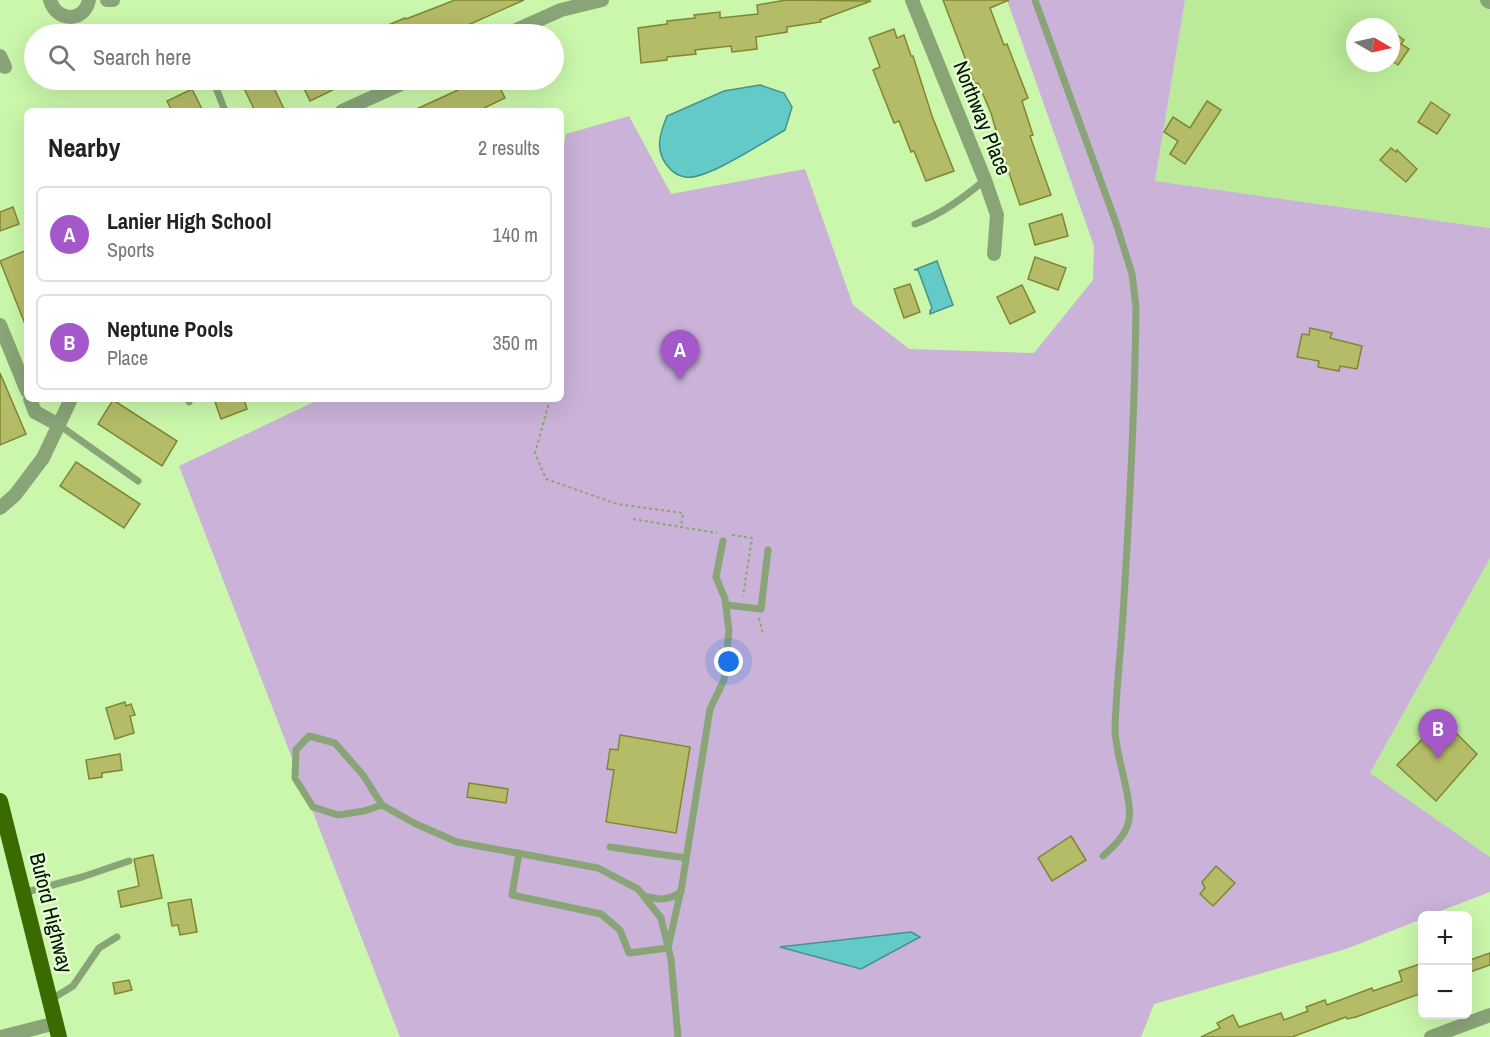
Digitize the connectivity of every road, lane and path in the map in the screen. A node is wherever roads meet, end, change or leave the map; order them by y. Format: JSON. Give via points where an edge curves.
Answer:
{"nodes":[{"id":1,"x":50,"y":0,"type":"edge"},
{"id":2,"x":89,"y":0,"type":"edge"},
{"id":3,"x":107,"y":0,"type":"edge"},
{"id":4,"x":113,"y":0,"type":"edge"},
{"id":5,"x":602,"y":0,"type":"edge"},
{"id":6,"x":912,"y":0,"type":"edge"},
{"id":7,"x":1035,"y":0,"type":"edge"},
{"id":8,"x":530,"y":24,"type":"edge"},
{"id":9,"x":217,"y":90,"type":"edge"},
{"id":10,"x":388,"y":90,"type":"edge"},
{"id":11,"x":224,"y":108,"type":"edge"},
{"id":12,"x":349,"y":108,"type":"edge"},
{"id":13,"x":985,"y":180,"type":"junction"},
{"id":14,"x":915,"y":224,"type":"dead end"},
{"id":15,"x":994,"y":254,"type":"dead end"},
{"id":16,"x":0,"y":325,"type":"edge"},
{"id":17,"x":24,"y":384,"type":"edge"},
{"id":18,"x":31,"y":402,"type":"edge"},
{"id":19,"x":70,"y":402,"type":"edge"},
{"id":20,"x":549,"y":402,"type":"edge"},
{"id":21,"x":58,"y":425,"type":"junction"},
{"id":22,"x":138,"y":481,"type":"dead end"},
{"id":23,"x":0,"y":508,"type":"edge"},
{"id":24,"x":681,"y":527,"type":"dead end"},
{"id":25,"x":723,"y":541,"type":"dead end"},
{"id":26,"x":768,"y":550,"type":"dead end"},
{"id":27,"x":726,"y":605,"type":"junction"},
{"id":28,"x":0,"y":801,"type":"edge"},
{"id":29,"x":382,"y":805,"type":"junction"},
{"id":30,"x":610,"y":847,"type":"dead end"},
{"id":31,"x":519,"y":853,"type":"junction"},
{"id":32,"x":1103,"y":856,"type":"dead end"},
{"id":33,"x":686,"y":858,"type":"junction"},
{"id":34,"x":129,"y":861,"type":"dead end"},
{"id":35,"x":681,"y":892,"type":"junction"},
{"id":36,"x":23,"y":893,"type":"junction"},
{"id":37,"x":643,"y":896,"type":"junction"},
{"id":38,"x":117,"y":937,"type":"dead end"},
{"id":39,"x":668,"y":948,"type":"junction"},
{"id":40,"x":50,"y":1000,"type":"junction"},
{"id":41,"x":1490,"y":1016,"type":"edge"},
{"id":42,"x":57,"y":1030,"type":"edge"},
{"id":43,"x":1,"y":1037,"type":"edge"},
{"id":44,"x":678,"y":1037,"type":"edge"},
{"id":45,"x":1431,"y":1037,"type":"edge"}],
"edges":[{"from":1,"to":2,"type":"street","via":[[56,12],[67,18],[84,11]]},
{"from":3,"to":4,"type":"street"},
{"from":5,"to":8,"type":"street","via":[[561,10]]},
{"from":6,"to":13,"type":"street","name":"Northway Place"},
{"from":7,"to":32,"type":"lane","via":[[1116,223],[1132,274],[1136,307],[1115,740],[1130,809],[1126,830]]},
{"from":9,"to":11,"type":"lane"},
{"from":10,"to":12,"type":"street"},
{"from":13,"to":14,"type":"lane","via":[[955,204]]},
{"from":13,"to":15,"type":"street","name":"Northway Place","via":[[997,215]]},
{"from":16,"to":17,"type":"street"},
{"from":18,"to":21,"type":"street","via":[[35,412]]},
{"from":19,"to":21,"type":"street"},
{"from":20,"to":24,"type":"path","via":[[536,453],[546,479],[617,504],[683,513]]},
{"from":21,"to":22,"type":"lane"},
{"from":21,"to":23,"type":"street","via":[[43,458]]},
{"from":25,"to":27,"type":"lane","via":[[716,577]]},
{"from":26,"to":27,"type":"lane","via":[[761,609]]},
{"from":27,"to":33,"type":"lane","via":[[729,631],[724,680],[710,709]]},
{"from":28,"to":36,"type":"main road","name":"Buford Highway"},
{"from":29,"to":29,"type":"lane","via":[[335,743],[309,735],[296,750],[295,778],[313,807],[338,815]]},
{"from":29,"to":31,"type":"lane","via":[[457,842]]},
{"from":30,"to":33,"type":"lane"},
{"from":31,"to":37,"type":"lane","via":[[598,868]]},
{"from":31,"to":39,"type":"lane","via":[[512,895],[601,914],[620,930],[629,953]]},
{"from":33,"to":35,"type":"lane"},
{"from":34,"to":36,"type":"lane"},
{"from":35,"to":37,"type":"lane","via":[[670,899]]},
{"from":35,"to":39,"type":"lane"},
{"from":36,"to":40,"type":"main road","name":"Buford Highway"},
{"from":37,"to":39,"type":"lane","via":[[661,918]]},
{"from":38,"to":40,"type":"lane","via":[[99,948],[73,986]]},
{"from":39,"to":44,"type":"lane"},
{"from":40,"to":42,"type":"main road","name":"Buford Highway"},
{"from":41,"to":45,"type":"street"},
{"from":42,"to":43,"type":"street"}]}
